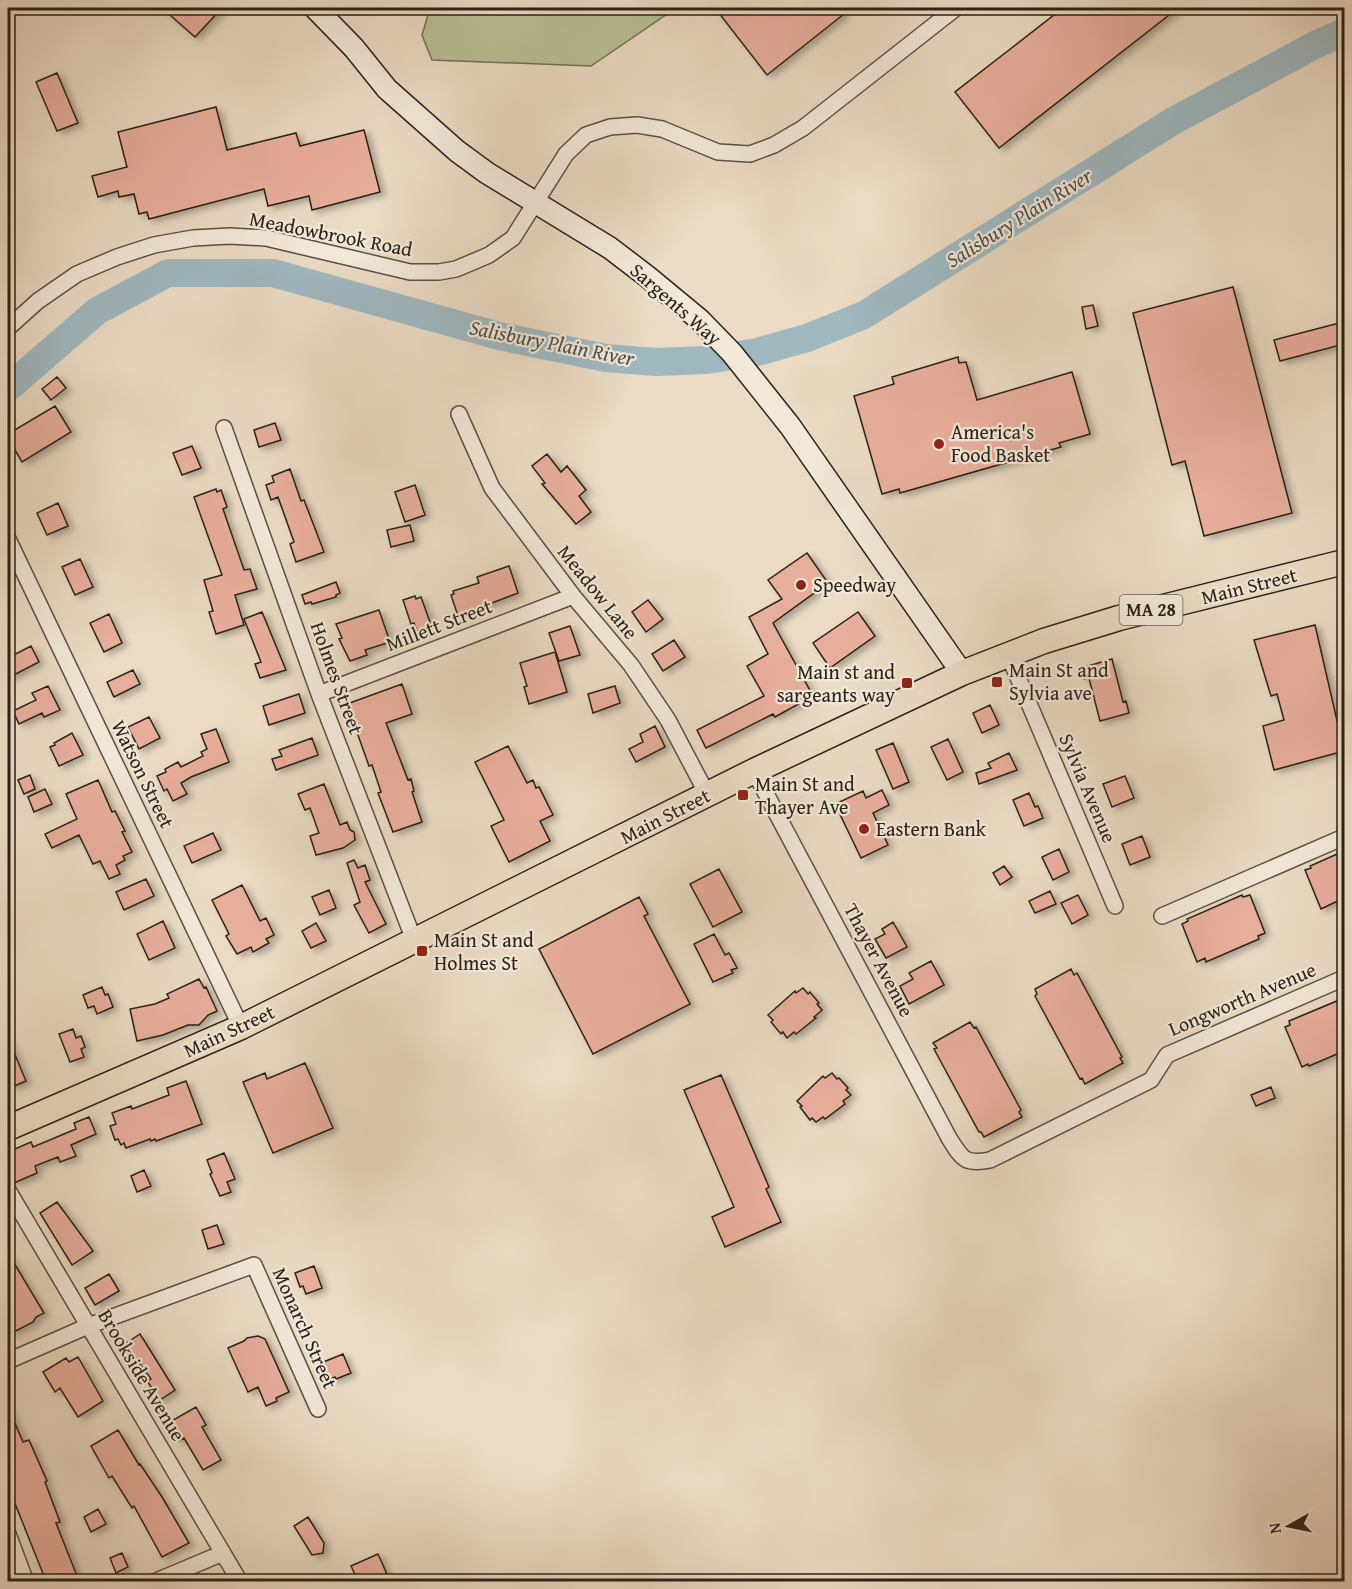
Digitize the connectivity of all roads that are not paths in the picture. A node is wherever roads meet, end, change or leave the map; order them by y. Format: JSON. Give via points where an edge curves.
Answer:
{"nodes":[{"id":1,"x":315,"y":8,"type":"edge"},
{"id":2,"x":956,"y":8,"type":"edge"},
{"id":3,"x":536,"y":203,"type":"junction"},
{"id":4,"x":8,"y":328,"type":"edge"},
{"id":5,"x":459,"y":414,"type":"dead end"},
{"id":6,"x":224,"y":428,"type":"dead end"},
{"id":7,"x":8,"y":539,"type":"edge"},
{"id":8,"x":1344,"y":562,"type":"edge"},
{"id":9,"x":573,"y":596,"type":"junction"},
{"id":10,"x":1008,"y":654,"type":"junction"},
{"id":11,"x":962,"y":674,"type":"junction"},
{"id":12,"x":319,"y":694,"type":"junction"},
{"id":13,"x":754,"y":771,"type":"junction"},
{"id":14,"x":707,"y":794,"type":"junction"},
{"id":15,"x":1344,"y":837,"type":"edge"},
{"id":16,"x":1115,"y":906,"type":"dead end"},
{"id":17,"x":1162,"y":916,"type":"dead end"},
{"id":18,"x":414,"y":940,"type":"junction"},
{"id":19,"x":1344,"y":978,"type":"edge"},
{"id":20,"x":241,"y":1027,"type":"junction"},
{"id":21,"x":8,"y":1128,"type":"edge"},
{"id":22,"x":973,"y":1163,"type":"joint"},
{"id":23,"x":8,"y":1190,"type":"edge"},
{"id":24,"x":88,"y":1326,"type":"junction"},
{"id":25,"x":8,"y":1361,"type":"edge"},
{"id":26,"x":318,"y":1409,"type":"dead end"},
{"id":27,"x":8,"y":1534,"type":"edge"},
{"id":28,"x":223,"y":1553,"type":"junction"},
{"id":29,"x":26,"y":1581,"type":"edge"},
{"id":30,"x":154,"y":1581,"type":"edge"},
{"id":31,"x":240,"y":1581,"type":"edge"}],
"edges":[{"from":1,"to":3,"type":"main road","name":"Sargents Way","via":[[387,88],[426,124],[487,173]]},
{"from":2,"to":3,"type":"street","name":"Meadowbrook Road","via":[[803,128],[774,145],[750,154],[718,152],[662,129],[637,125],[610,128],[586,135],[566,154]]},
{"from":3,"to":4,"type":"street","name":"Meadowbrook Road","via":[[513,238],[497,250],[439,272],[395,269],[266,238],[193,238],[154,245],[77,274]]},
{"from":3,"to":11,"type":"main road","name":"Sargents Way","via":[[610,248],[648,277],[700,320],[732,353],[790,426]]},
{"from":5,"to":9,"type":"street","name":"Meadow Lane","via":[[492,488]]},
{"from":6,"to":12,"type":"street","name":"Holmes Street"},
{"from":7,"to":20,"type":"street","name":"Watson Street"},
{"from":8,"to":10,"type":"main road","name":"Main Street","number":"MA 28","via":[[1119,618]]},
{"from":9,"to":12,"type":"street","name":"Millett Street"},
{"from":9,"to":14,"type":"street","name":"Meadow Lane","via":[[662,711]]},
{"from":10,"to":11,"type":"main road","name":"Main Street","number":"MA 28"},
{"from":10,"to":16,"type":"street","name":"Sylvia Avenue"},
{"from":11,"to":13,"type":"main road","name":"Main Street","number":"MA 28"},
{"from":12,"to":18,"type":"street","name":"Holmes Street"},
{"from":13,"to":14,"type":"main road","name":"Main Street","number":"MA 28"},
{"from":13,"to":22,"type":"street","name":"Thayer Avenue","via":[[949,1138],[964,1159]]},
{"from":14,"to":18,"type":"main road","name":"Main Street","number":"MA 28"},
{"from":15,"to":17,"type":"street"},
{"from":18,"to":20,"type":"main road","name":"Main Street","number":"MA 28"},
{"from":19,"to":22,"type":"street","name":"Longworth Avenue","via":[[1167,1054],[1151,1080],[990,1160]]},
{"from":20,"to":21,"type":"main road","name":"Main Street","number":"MA 28"},
{"from":23,"to":24,"type":"street","name":"Brookside Avenue"},
{"from":24,"to":25,"type":"street"},
{"from":24,"to":26,"type":"street","name":"Monarch Street","via":[[254,1264]]},
{"from":24,"to":28,"type":"street","name":"Brookside Avenue"},
{"from":27,"to":29,"type":"street"},
{"from":28,"to":30,"type":"street"},
{"from":28,"to":31,"type":"street","name":"Brookside Avenue"}]}
